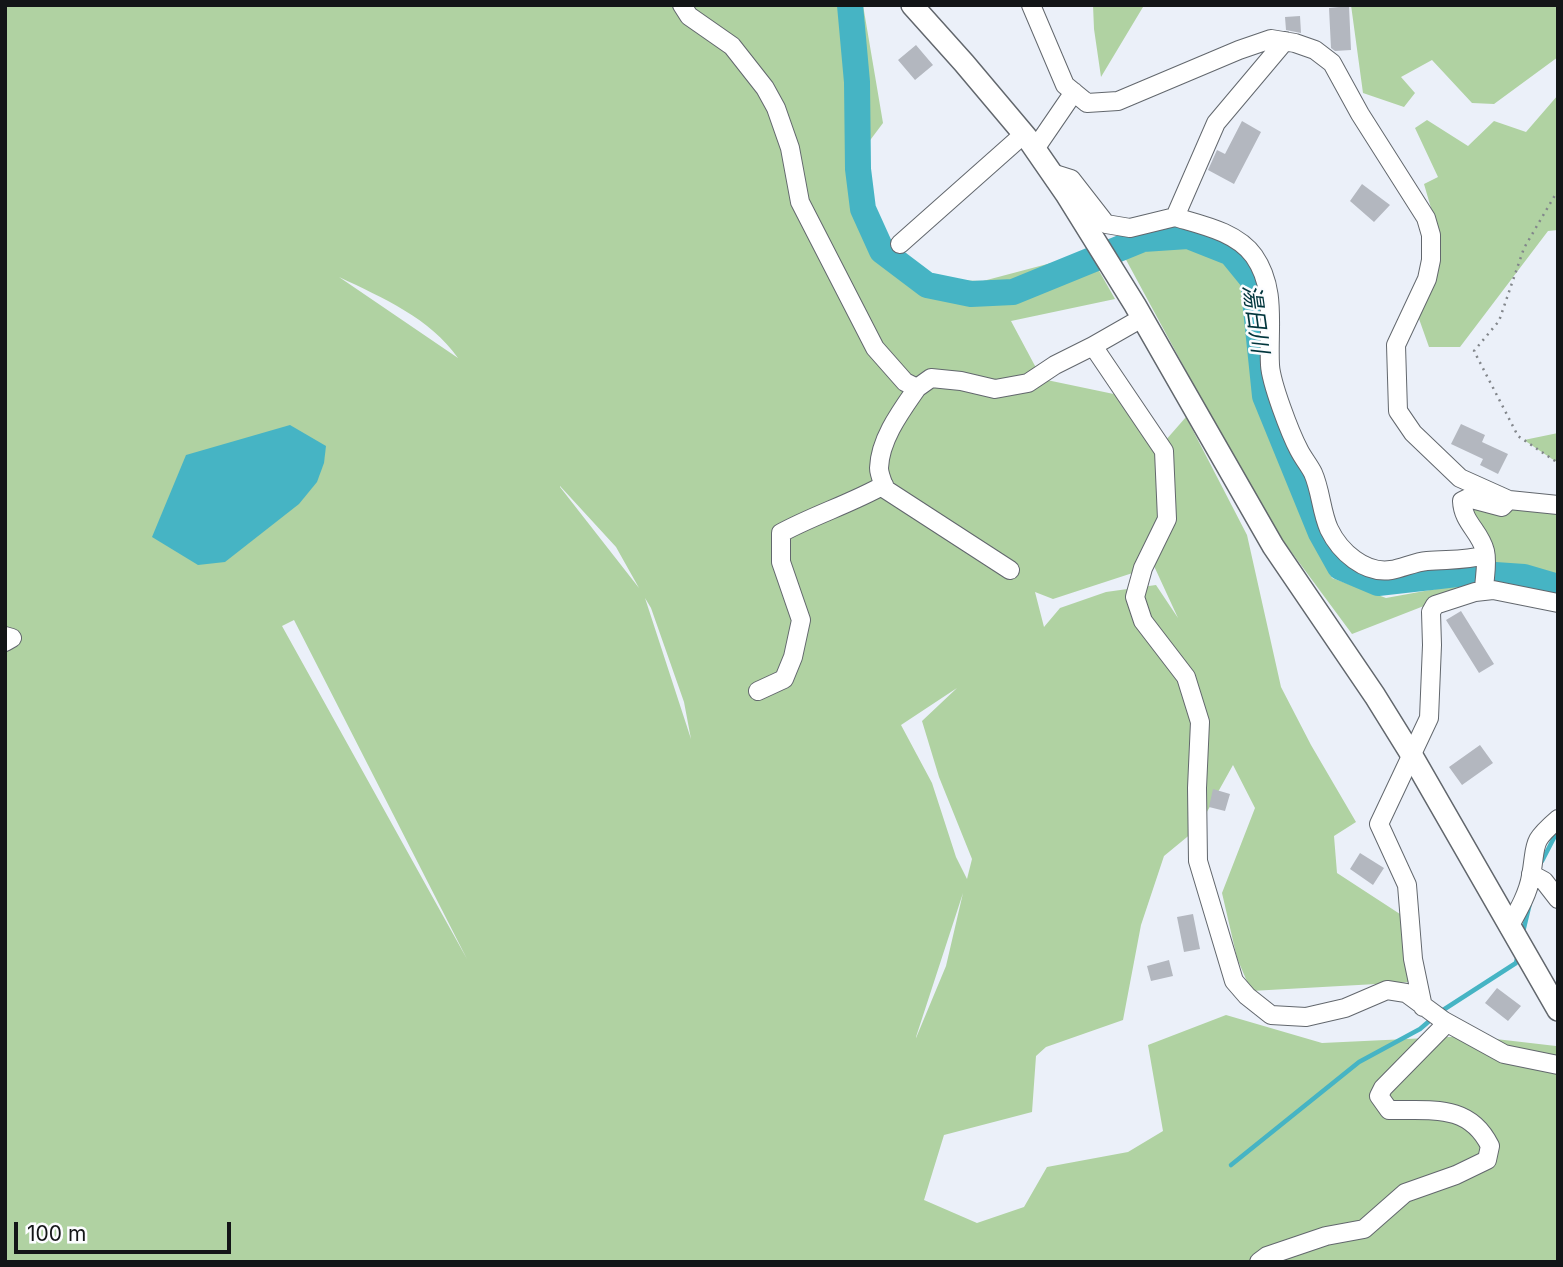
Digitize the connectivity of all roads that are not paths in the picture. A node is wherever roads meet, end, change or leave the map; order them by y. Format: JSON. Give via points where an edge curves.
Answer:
{"nodes":[{"id":1,"x":682,"y":5,"type":"edge"},
{"id":2,"x":912,"y":5,"type":"edge"},
{"id":3,"x":1031,"y":5,"type":"edge"},
{"id":4,"x":1285,"y":41,"type":"junction"},
{"id":5,"x":1074,"y":92,"type":"junction"},
{"id":6,"x":1029,"y":141,"type":"junction"},
{"id":7,"x":1052,"y":173,"type":"junction"},
{"id":8,"x":1175,"y":217,"type":"junction"},
{"id":9,"x":900,"y":244,"type":"dead end"},
{"id":10,"x":1138,"y":311,"type":"junction"},
{"id":11,"x":1093,"y":346,"type":"junction"},
{"id":12,"x":917,"y":388,"type":"junction"},
{"id":13,"x":884,"y":485,"type":"junction"},
{"id":14,"x":1509,"y":500,"type":"junction"},
{"id":15,"x":1558,"y":505,"type":"edge"},
{"id":16,"x":1485,"y":555,"type":"junction"},
{"id":17,"x":1010,"y":570,"type":"dead end"},
{"id":18,"x":1484,"y":591,"type":"junction"},
{"id":19,"x":1558,"y":603,"type":"edge"},
{"id":20,"x":5,"y":636,"type":"edge"},
{"id":21,"x":5,"y":642,"type":"edge"},
{"id":22,"x":758,"y":691,"type":"dead end"},
{"id":23,"x":1411,"y":754,"type":"junction"},
{"id":24,"x":1558,"y":818,"type":"edge"},
{"id":25,"x":1531,"y":874,"type":"junction"},
{"id":26,"x":1558,"y":899,"type":"edge"},
{"id":27,"x":1509,"y":927,"type":"junction"},
{"id":28,"x":1423,"y":1007,"type":"junction"},
{"id":29,"x":1558,"y":1010,"type":"edge"},
{"id":30,"x":1444,"y":1021,"type":"junction"},
{"id":31,"x":1558,"y":1065,"type":"edge"},
{"id":32,"x":1259,"y":1262,"type":"edge"}],
"edges":[{"from":1,"to":12,"type":"street","via":[[732,46],[765,88],[790,148],[800,202],[875,348],[905,382]]},
{"from":2,"to":6,"type":"street"},
{"from":3,"to":5,"type":"street","via":[[1065,85]]},
{"from":4,"to":5,"type":"street","via":[[1271,39],[1239,50],[1118,101],[1087,103]]},
{"from":4,"to":8,"type":"street","via":[[1216,123]]},
{"from":4,"to":14,"type":"street","via":[[1315,50],[1332,63],[1426,218],[1432,260],[1396,345],[1398,411],[1413,433],[1460,478]]},
{"from":5,"to":6,"type":"street"},
{"from":6,"to":7,"type":"street"},
{"from":6,"to":9,"type":"street"},
{"from":7,"to":8,"type":"street","via":[[1071,179],[1105,224],[1130,228]]},
{"from":7,"to":10,"type":"street"},
{"from":8,"to":16,"type":"street","via":[[1235,239],[1253,254],[1265,275],[1271,304],[1270,367],[1299,449],[1319,486],[1329,529],[1353,559],[1374,570],[1391,570]]},
{"from":10,"to":11,"type":"street"},
{"from":10,"to":23,"type":"street","via":[[1273,546]]},
{"from":11,"to":12,"type":"street","via":[[1028,383],[995,389],[931,378]]},
{"from":11,"to":28,"type":"street","via":[[1164,451],[1167,520],[1143,568],[1135,597],[1143,621],[1186,677],[1200,722],[1198,860],[1234,981],[1270,1015],[1306,1017],[1345,1008],[1387,990],[1406,993]]},
{"from":12,"to":13,"type":"street","via":[[885,444],[879,468]]},
{"from":13,"to":17,"type":"street"},
{"from":13,"to":22,"type":"street","via":[[781,533],[781,562],[801,620],[784,679]]},
{"from":14,"to":15,"type":"street"},
{"from":14,"to":16,"type":"street","via":[[1502,507],[1468,498],[1462,501],[1463,515]]},
{"from":16,"to":18,"type":"street"},
{"from":18,"to":19,"type":"street"},
{"from":18,"to":23,"type":"street","via":[[1435,605],[1431,612],[1429,718]]},
{"from":20,"to":21,"type":"street","via":[[12,638]]},
{"from":23,"to":27,"type":"street"},
{"from":23,"to":28,"type":"street","via":[[1379,824],[1406,885]]},
{"from":24,"to":25,"type":"street","via":[[1533,846]]},
{"from":25,"to":26,"type":"street","via":[[1545,881]]},
{"from":25,"to":27,"type":"street"},
{"from":27,"to":29,"type":"street"},
{"from":28,"to":30,"type":"street"},
{"from":30,"to":31,"type":"street","via":[[1504,1054]]},
{"from":30,"to":32,"type":"street","via":[[1379,1096],[1389,1110],[1458,1113],[1483,1131],[1490,1146],[1486,1160],[1405,1192],[1364,1229],[1326,1236]]}]}
